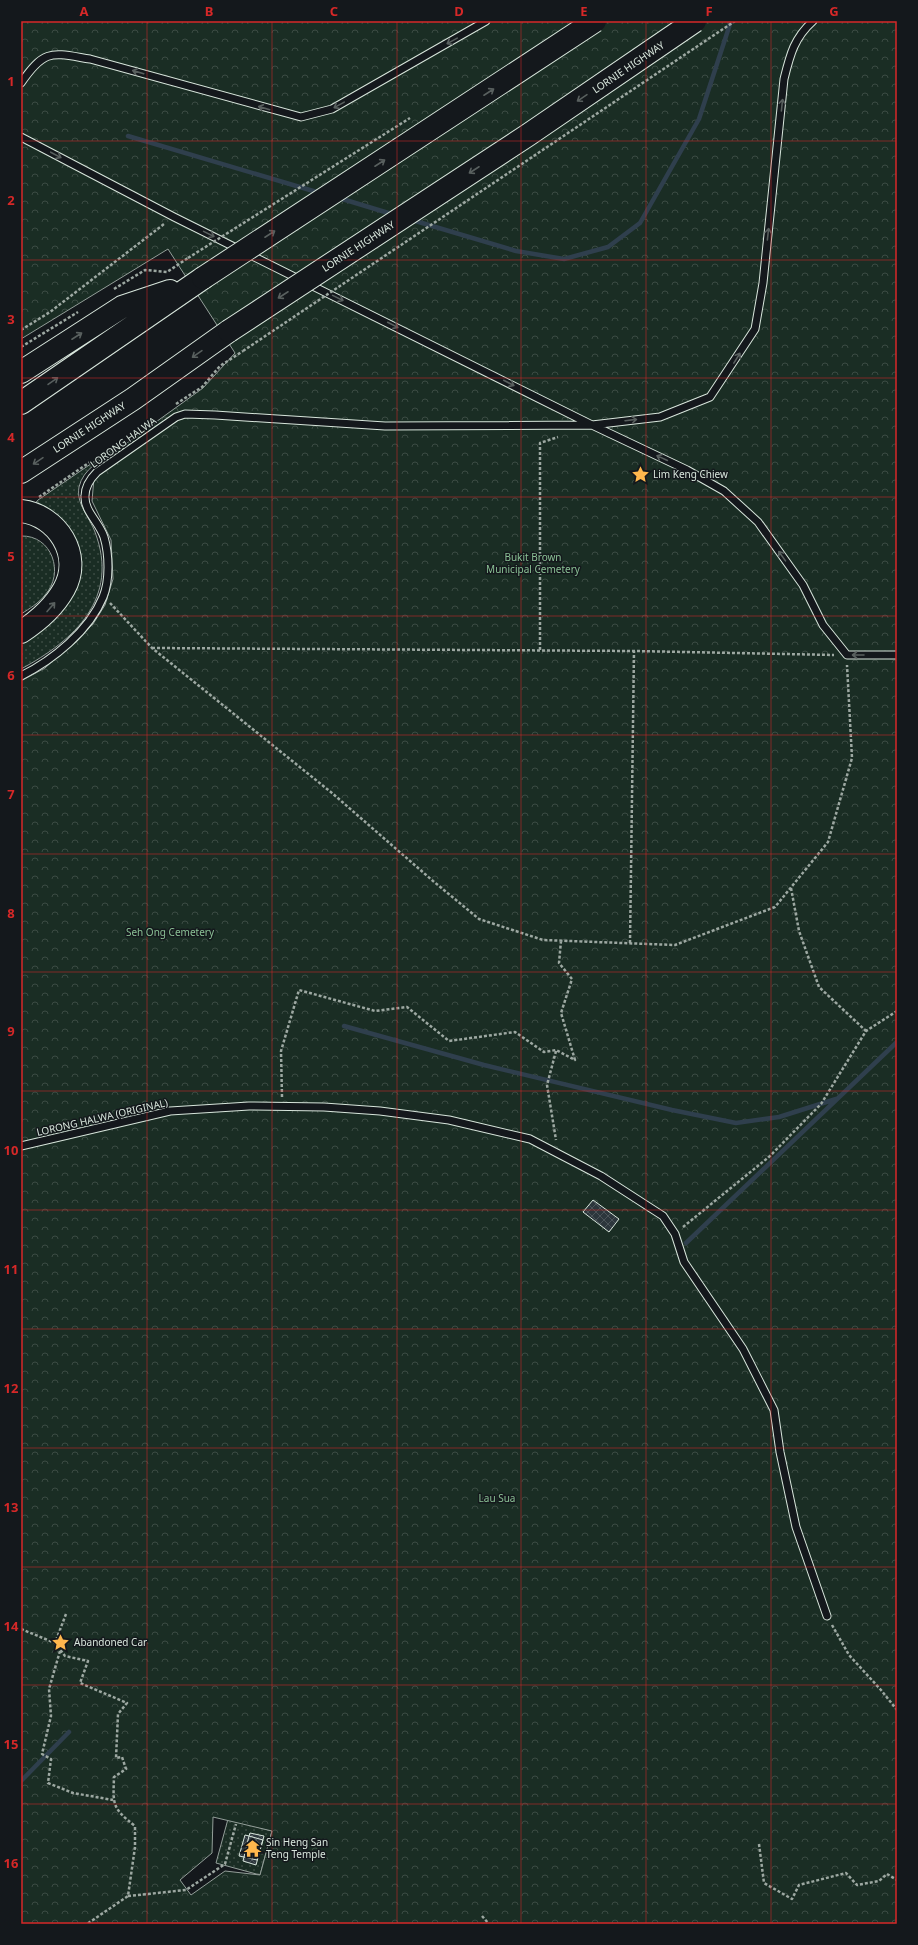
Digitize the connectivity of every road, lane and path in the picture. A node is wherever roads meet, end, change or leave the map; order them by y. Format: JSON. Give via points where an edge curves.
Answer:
{"nodes":[{"id":1,"x":486,"y":21,"type":"edge"},
{"id":2,"x":595,"y":21,"type":"edge"},
{"id":3,"x":695,"y":21,"type":"edge"},
{"id":4,"x":735,"y":21,"type":"edge"},
{"id":5,"x":813,"y":21,"type":"edge"},
{"id":6,"x":21,"y":82,"type":"edge"},
{"id":7,"x":415,"y":115,"type":"dead end"},
{"id":8,"x":21,"y":137,"type":"edge"},
{"id":9,"x":174,"y":216,"type":"junction"},
{"id":10,"x":188,"y":258,"type":"dead end"},
{"id":11,"x":198,"y":280,"type":"junction"},
{"id":12,"x":21,"y":330,"type":"edge"},
{"id":13,"x":243,"y":351,"type":"dead end"},
{"id":14,"x":21,"y":372,"type":"edge"},
{"id":15,"x":21,"y":403,"type":"edge"},
{"id":16,"x":592,"y":425,"type":"junction"},
{"id":17,"x":562,"y":436,"type":"dead end"},
{"id":18,"x":21,"y":472,"type":"edge"},
{"id":19,"x":21,"y":511,"type":"edge"},
{"id":20,"x":104,"y":596,"type":"junction"},
{"id":21,"x":21,"y":632,"type":"edge"},
{"id":22,"x":152,"y":648,"type":"junction"},
{"id":23,"x":540,"y":650,"type":"junction"},
{"id":24,"x":634,"y":651,"type":"junction"},
{"id":25,"x":847,"y":655,"type":"junction"},
{"id":26,"x":897,"y":655,"type":"edge"},
{"id":27,"x":21,"y":676,"type":"edge"},
{"id":28,"x":791,"y":888,"type":"junction"},
{"id":29,"x":561,"y":941,"type":"junction"},
{"id":30,"x":630,"y":943,"type":"junction"},
{"id":31,"x":897,"y":1011,"type":"edge"},
{"id":32,"x":866,"y":1031,"type":"junction"},
{"id":33,"x":556,"y":1050,"type":"junction"},
{"id":34,"x":283,"y":1106,"type":"junction"},
{"id":35,"x":21,"y":1146,"type":"edge"},
{"id":36,"x":558,"y":1152,"type":"junction"},
{"id":37,"x":675,"y":1234,"type":"junction"},
{"id":38,"x":66,"y":1614,"type":"dead end"},
{"id":39,"x":827,"y":1616,"type":"joint"},
{"id":40,"x":21,"y":1629,"type":"edge"},
{"id":41,"x":55,"y":1643,"type":"junction"},
{"id":42,"x":61,"y":1650,"type":"junction"},
{"id":43,"x":897,"y":1710,"type":"edge"},
{"id":44,"x":113,"y":1800,"type":"junction"},
{"id":45,"x":236,"y":1824,"type":"dead end"},
{"id":46,"x":759,"y":1844,"type":"dead end"},
{"id":47,"x":897,"y":1880,"type":"edge"},
{"id":48,"x":128,"y":1896,"type":"junction"},
{"id":49,"x":482,"y":1916,"type":"dead end"},
{"id":50,"x":87,"y":1924,"type":"edge"},
{"id":51,"x":489,"y":1924,"type":"edge"}],
"edges":[{"from":1,"to":6,"type":"lane","one_way":true,"via":[[332,108],[301,117],[90,59],[58,54],[45,56],[36,62]]},
{"from":11,"to":2,"type":"highway","one_way":true,"bridge":true},
{"from":3,"to":18,"type":"highway","name":"LORNIE HIGHWAY","one_way":true,"bridge":true},
{"from":4,"to":13,"type":"path","bridge":true},
{"from":16,"to":5,"type":"lane","name":"LORONG HALWA","one_way":true,"via":[[660,417],[710,397],[755,329],[763,283],[784,79],[792,49]]},
{"from":7,"to":10,"type":"path","bridge":true},
{"from":8,"to":9,"type":"lane","one_way":true},
{"from":9,"to":12,"type":"path","via":[[50,312]]},
{"from":9,"to":16,"type":"lane","one_way":true},
{"from":14,"to":11,"type":"highway","one_way":true,"via":[[122,307]]},
{"from":15,"to":11,"type":"highway","one_way":true},
{"from":16,"to":20,"type":"lane","name":"LORONG HALWA","via":[[385,426],[215,414],[185,414],[176,417],[97,472],[86,487],[87,508],[103,535],[107,554]]},
{"from":25,"to":16,"type":"lane","one_way":true,"via":[[823,625],[803,585],[758,522],[724,491],[687,470]]},
{"from":17,"to":23,"type":"path","via":[[540,443]]},
{"from":21,"to":19,"type":"highway","one_way":true,"via":[[51,609],[65,588],[70,573],[66,544],[58,531],[45,518]]},
{"from":20,"to":22,"type":"path"},
{"from":20,"to":27,"type":"lane","name":"LORONG HALWA","via":[[91,618],[75,637]]},
{"from":22,"to":23,"type":"path"},
{"from":22,"to":29,"type":"path","via":[[332,792],[479,918],[543,940]]},
{"from":23,"to":24,"type":"path"},
{"from":24,"to":25,"type":"path"},
{"from":24,"to":30,"type":"path"},
{"from":26,"to":25,"type":"lane","one_way":true},
{"from":25,"to":28,"type":"path","via":[[852,758],[828,842]]},
{"from":28,"to":30,"type":"path","via":[[775,907],[675,945]]},
{"from":28,"to":32,"type":"path","via":[[799,931],[819,987]]},
{"from":29,"to":30,"type":"path"},
{"from":29,"to":33,"type":"path","via":[[559,963],[572,979],[561,1013],[575,1060]]},
{"from":31,"to":32,"type":"path"},
{"from":32,"to":37,"type":"path","via":[[821,1104],[770,1156]]},
{"from":33,"to":34,"type":"path","via":[[544,1052],[515,1032],[449,1041],[406,1007],[375,1012],[299,990],[281,1051]]},
{"from":33,"to":36,"type":"path","via":[[547,1085]]},
{"from":34,"to":35,"type":"lane","name":"LORONG HALWA (ORIGINAL)","via":[[170,1111]]},
{"from":34,"to":36,"type":"lane","name":"LORONG HALWA (ORIGINAL)","via":[[380,1111],[449,1120],[530,1139]]},
{"from":36,"to":37,"type":"lane","name":"LORONG HALWA (ORIGINAL)","via":[[663,1216]]},
{"from":37,"to":39,"type":"lane","name":"LORONG HALWA (ORIGINAL)","via":[[684,1262],[743,1348],[774,1410],[796,1527]]},
{"from":38,"to":41,"type":"path"},
{"from":39,"to":43,"type":"path","via":[[849,1654]]},
{"from":40,"to":41,"type":"path"},
{"from":41,"to":42,"type":"path"},
{"from":42,"to":44,"type":"path","via":[[49,1689],[51,1716],[42,1754],[51,1759],[48,1783],[73,1793]]},
{"from":42,"to":44,"type":"path","via":[[65,1656],[88,1661],[80,1683],[127,1703],[118,1714],[116,1758],[122,1757],[126,1769],[114,1777]]},
{"from":44,"to":48,"type":"path","via":[[118,1813],[135,1826],[135,1847]]},
{"from":45,"to":48,"type":"path","via":[[225,1864],[219,1869],[186,1890]]},
{"from":46,"to":47,"type":"path","via":[[764,1883],[792,1899],[799,1885],[846,1874],[857,1885],[879,1881],[887,1874]]},
{"from":48,"to":50,"type":"path"},
{"from":49,"to":51,"type":"path"}]}
